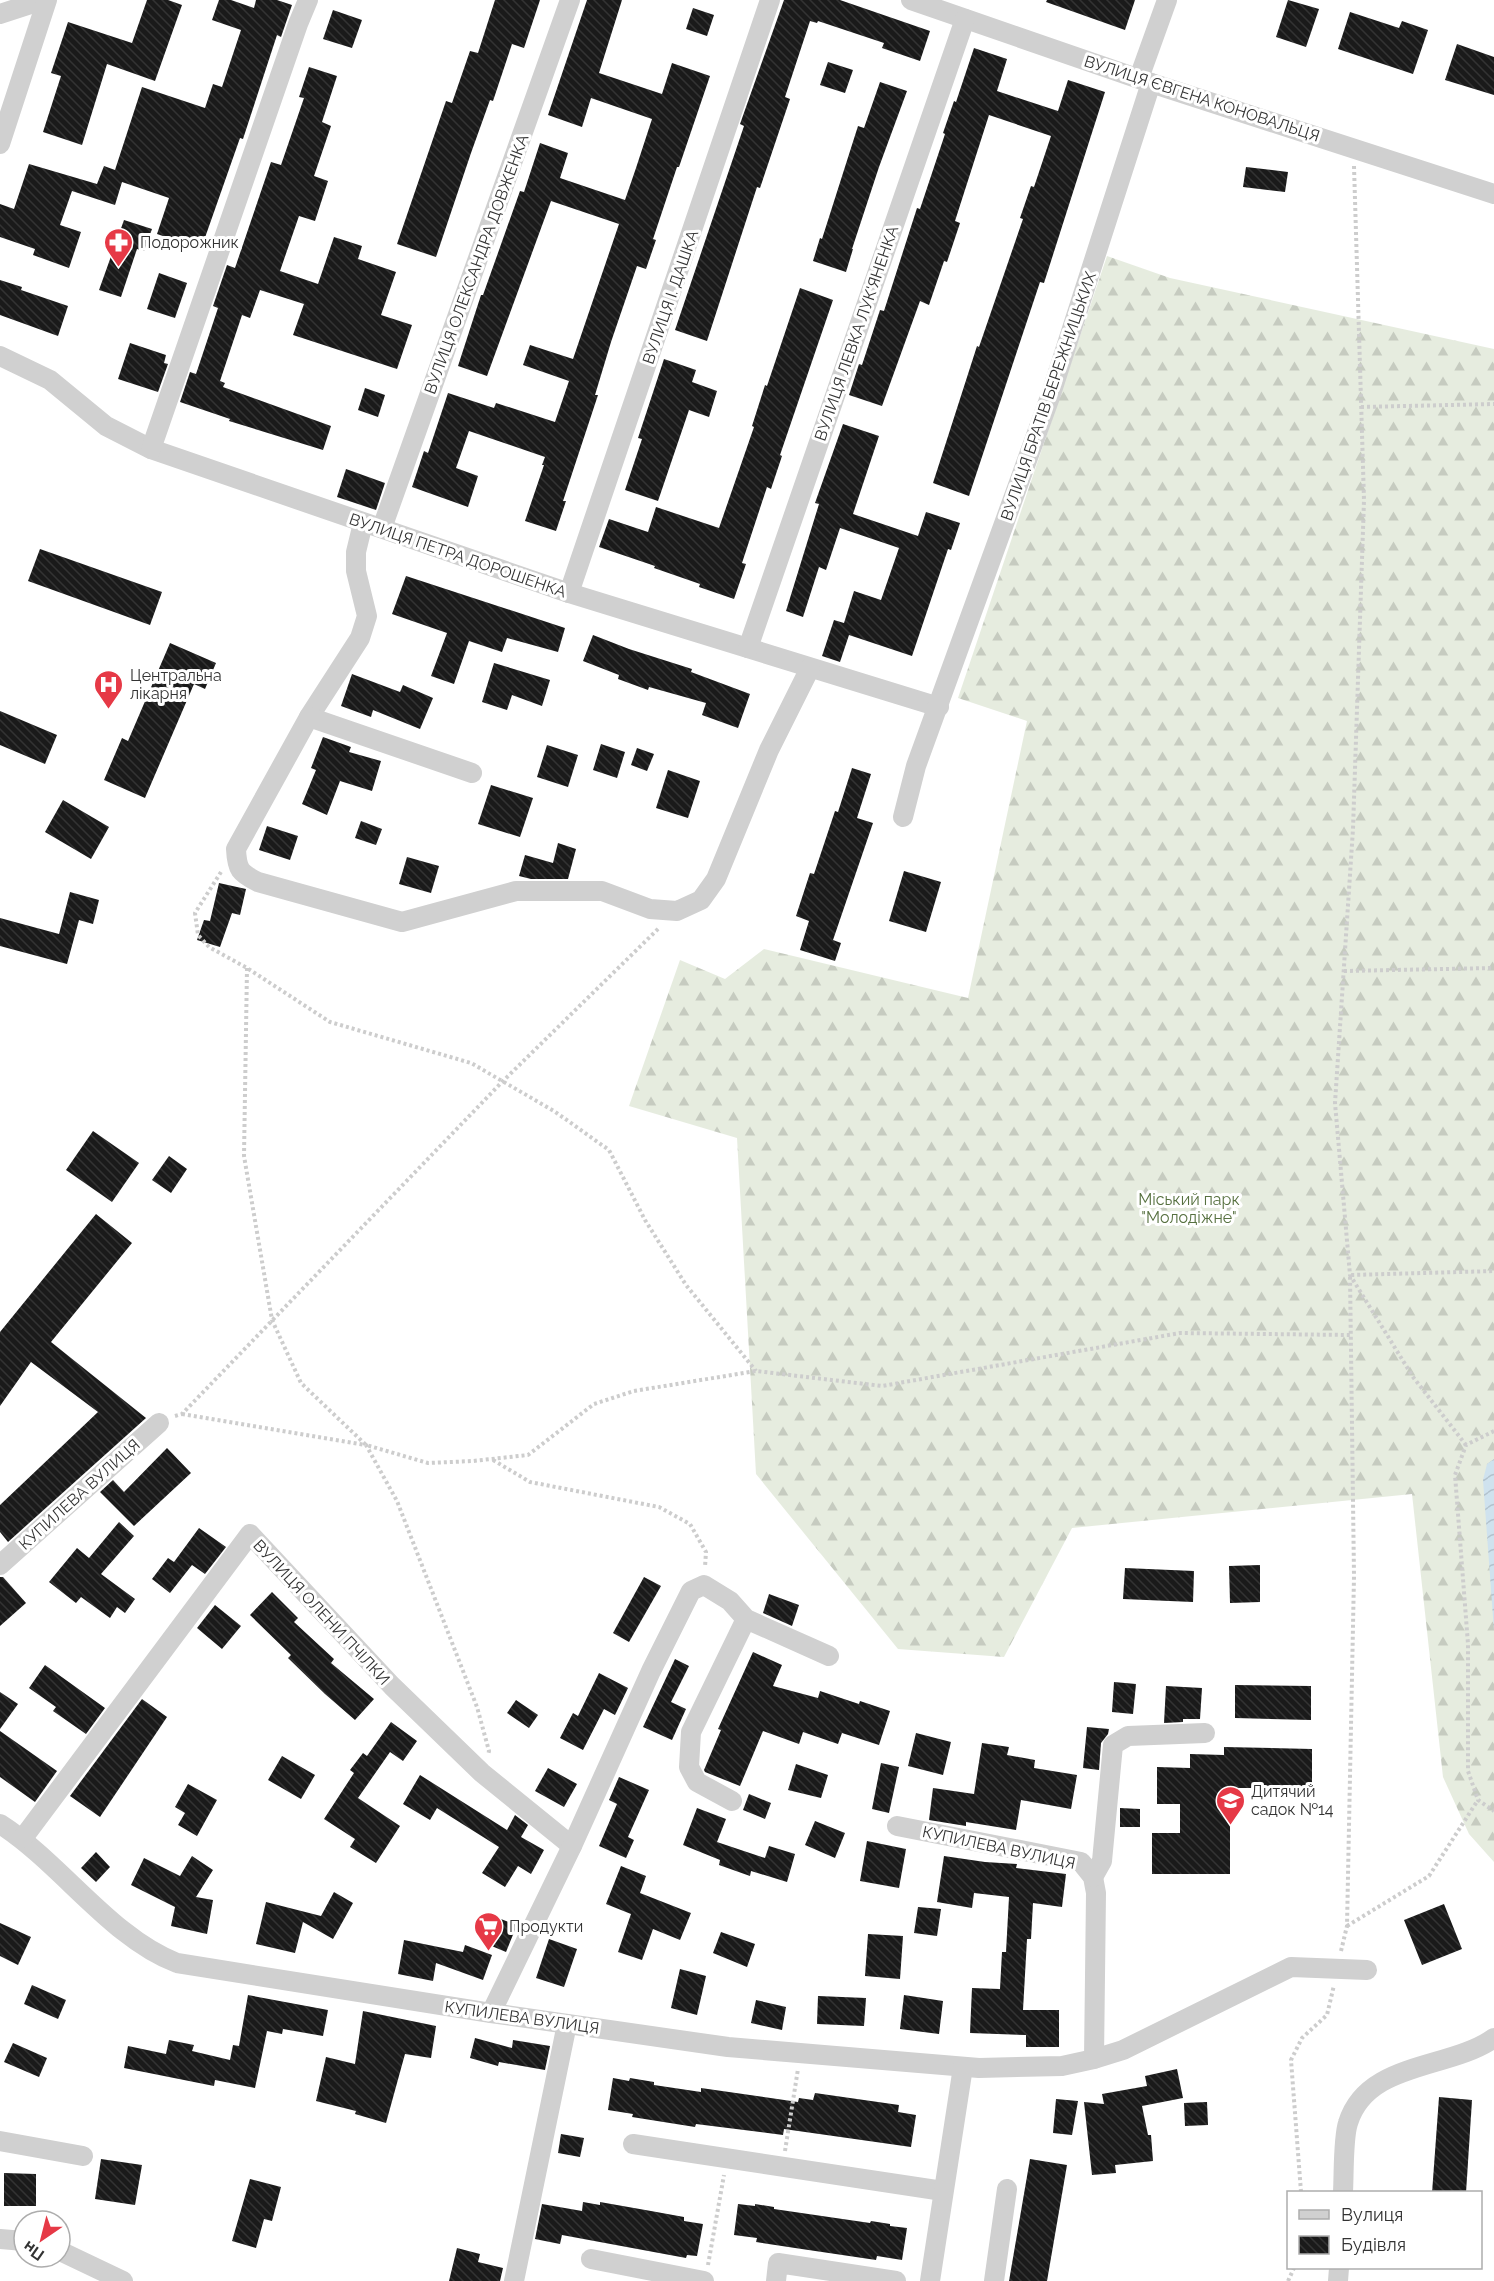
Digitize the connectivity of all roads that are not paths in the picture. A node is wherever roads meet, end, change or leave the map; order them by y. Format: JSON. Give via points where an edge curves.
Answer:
{"nodes":[{"id":1,"x":45,"y":0,"type":"edge"},
{"id":2,"x":308,"y":0,"type":"edge"},
{"id":3,"x":570,"y":0,"type":"edge"},
{"id":4,"x":770,"y":0,"type":"edge"},
{"id":5,"x":911,"y":0,"type":"edge"},
{"id":6,"x":1167,"y":0,"type":"edge"},
{"id":7,"x":10,"y":8,"type":"edge"},
{"id":8,"x":965,"y":19,"type":"junction"},
{"id":9,"x":1145,"y":81,"type":"junction"},
{"id":10,"x":0,"y":144,"type":"edge"},
{"id":11,"x":1494,"y":194,"type":"edge"},
{"id":12,"x":0,"y":356,"type":"edge"},
{"id":13,"x":151,"y":449,"type":"junction"},
{"id":14,"x":373,"y":526,"type":"junction"},
{"id":15,"x":569,"y":593,"type":"junction"},
{"id":16,"x":748,"y":648,"type":"junction"},
{"id":17,"x":810,"y":668,"type":"junction"},
{"id":18,"x":939,"y":707,"type":"junction"},
{"id":19,"x":309,"y":717,"type":"junction"},
{"id":20,"x":472,"y":773,"type":"dead end"},
{"id":21,"x":903,"y":817,"type":"dead end"},
{"id":22,"x":159,"y":1423,"type":"road end"},
{"id":23,"x":0,"y":1565,"type":"edge"},
{"id":24,"x":746,"y":1619,"type":"junction"},
{"id":25,"x":829,"y":1656,"type":"dead end"},
{"id":26,"x":1205,"y":1733,"type":"dead end"},
{"id":27,"x":732,"y":1801,"type":"dead end"},
{"id":28,"x":0,"y":1824,"type":"edge"},
{"id":29,"x":897,"y":1826,"type":"dead end"},
{"id":30,"x":23,"y":1838,"type":"junction"},
{"id":31,"x":572,"y":1845,"type":"junction"},
{"id":32,"x":1093,"y":1877,"type":"junction"},
{"id":33,"x":1367,"y":1970,"type":"dead end"},
{"id":34,"x":491,"y":2013,"type":"junction"},
{"id":35,"x":567,"y":2024,"type":"junction"},
{"id":36,"x":1494,"y":2038,"type":"edge"},
{"id":37,"x":1094,"y":2059,"type":"junction"},
{"id":38,"x":963,"y":2067,"type":"junction"},
{"id":39,"x":0,"y":2141,"type":"edge"},
{"id":40,"x":633,"y":2144,"type":"dead end"},
{"id":41,"x":83,"y":2156,"type":"dead end"},
{"id":42,"x":1007,"y":2189,"type":"dead end"},
{"id":43,"x":944,"y":2191,"type":"junction"},
{"id":44,"x":1343,"y":2191,"type":"edge"},
{"id":45,"x":72,"y":2257,"type":"edge"},
{"id":46,"x":591,"y":2259,"type":"dead end"},
{"id":47,"x":706,"y":2275,"type":"edge"},
{"id":48,"x":123,"y":2281,"type":"edge"},
{"id":49,"x":514,"y":2281,"type":"edge"},
{"id":50,"x":776,"y":2281,"type":"edge"},
{"id":51,"x":896,"y":2281,"type":"edge"},
{"id":52,"x":930,"y":2281,"type":"edge"},
{"id":53,"x":994,"y":2281,"type":"edge"}],
"edges":[{"from":1,"to":7,"type":"street"},
{"from":1,"to":10,"type":"street"},
{"from":2,"to":13,"type":"street"},
{"from":3,"to":14,"type":"street","name":"ВУЛИЦЯ ОЛЕКСАНДРА ДОВЖЕНКА"},
{"from":4,"to":15,"type":"street","name":"ВУЛИЦЯ І. ДАШКА"},
{"from":5,"to":8,"type":"street","name":"ВУЛИЦЯ ЄВГЕНА КОНОВАЛЬЦЯ"},
{"from":6,"to":9,"type":"street","name":"ВУЛИЦЯ БРАТІВ БЕРЕЖНИЦЬКИХ"},
{"from":8,"to":9,"type":"street","name":"ВУЛИЦЯ ЄВГЕНА КОНОВАЛЬЦЯ"},
{"from":8,"to":16,"type":"street","name":"ВУЛИЦЯ ЛЕВКА ЛУК'ЯНЕНКА"},
{"from":9,"to":11,"type":"street","name":"ВУЛИЦЯ ЄВГЕНА КОНОВАЛЬЦЯ"},
{"from":9,"to":18,"type":"street","name":"ВУЛИЦЯ БРАТІВ БЕРЕЖНИЦЬКИХ","via":[[1050,397]]},
{"from":12,"to":13,"type":"street","name":"ВУЛИЦЯ ПЕТРА ДОРОШЕНКА","via":[[50,380],[106,426]]},
{"from":13,"to":14,"type":"street","name":"ВУЛИЦЯ ПЕТРА ДОРОШЕНКА"},
{"from":14,"to":15,"type":"street","name":"ВУЛИЦЯ ПЕТРА ДОРОШЕНКА"},
{"from":14,"to":19,"type":"street","name":"ВУЛИЦЯ ОЛЕКСАНДРА ДОВЖЕНКА","via":[[356,552],[356,571],[367,616],[360,638]]},
{"from":15,"to":16,"type":"street","name":"ВУЛИЦЯ ПЕТРА ДОРОШЕНКА"},
{"from":16,"to":17,"type":"street","name":"ВУЛИЦЯ ПЕТРА ДОРОШЕНКА"},
{"from":17,"to":18,"type":"street","name":"ВУЛИЦЯ ПЕТРА ДОРОШЕНКА"},
{"from":17,"to":19,"type":"street","name":"ВУЛИЦЯ ОЛЕКСАНДРА ДОВЖЕНКА","via":[[769,750],[716,879],[701,900],[677,911],[650,909],[602,891],[516,891],[402,922],[258,882],[237,865],[236,849]]},
{"from":18,"to":21,"type":"street","name":"ВУЛИЦЯ БРАТІВ БЕРЕЖНИЦЬКИХ","via":[[916,766]]},
{"from":19,"to":20,"type":"street"},
{"from":22,"to":23,"type":"street","name":"КУПИЛЕВА ВУЛИЦЯ"},
{"from":24,"to":25,"type":"street"},
{"from":24,"to":27,"type":"street","via":[[691,1732],[689,1767],[697,1782]]},
{"from":24,"to":31,"type":"street","via":[[730,1601],[704,1585],[691,1591]]},
{"from":26,"to":32,"type":"street","via":[[1128,1736],[1113,1745],[1102,1861]]},
{"from":28,"to":30,"type":"street","name":"КУПИЛЕВА ВУЛИЦЯ"},
{"from":29,"to":32,"type":"street","name":"КУПИЛЕВА ВУЛИЦЯ","via":[[1081,1862]]},
{"from":30,"to":31,"type":"street","name":"ВУЛИЦЯ ОЛЕНИ ПЧІЛКИ","via":[[250,1534],[392,1686],[482,1773]]},
{"from":30,"to":34,"type":"street","name":"КУПИЛЕВА ВУЛИЦЯ","via":[[135,1940],[163,1958]]},
{"from":31,"to":34,"type":"street"},
{"from":32,"to":37,"type":"street","name":"КУПИЛЕВА ВУЛИЦЯ"},
{"from":33,"to":37,"type":"street","name":"КУПИЛЕВА ВУЛИЦЯ","via":[[1291,1967],[1123,2050]]},
{"from":34,"to":35,"type":"street","name":"КУПИЛЕВА ВУЛИЦЯ"},
{"from":35,"to":38,"type":"street","name":"КУПИЛЕВА ВУЛИЦЯ","via":[[728,2047]]},
{"from":35,"to":49,"type":"street"},
{"from":36,"to":44,"type":"street","via":[[1466,2053],[1390,2076],[1359,2100],[1347,2124]]},
{"from":37,"to":38,"type":"street","name":"КУПИЛЕВА ВУЛИЦЯ","via":[[1062,2066]]},
{"from":38,"to":43,"type":"street"},
{"from":39,"to":41,"type":"street"},
{"from":40,"to":43,"type":"street"},
{"from":42,"to":53,"type":"street"},
{"from":43,"to":52,"type":"street"},
{"from":45,"to":48,"type":"street"},
{"from":46,"to":47,"type":"street"},
{"from":50,"to":51,"type":"street","via":[[778,2263]]}]}
